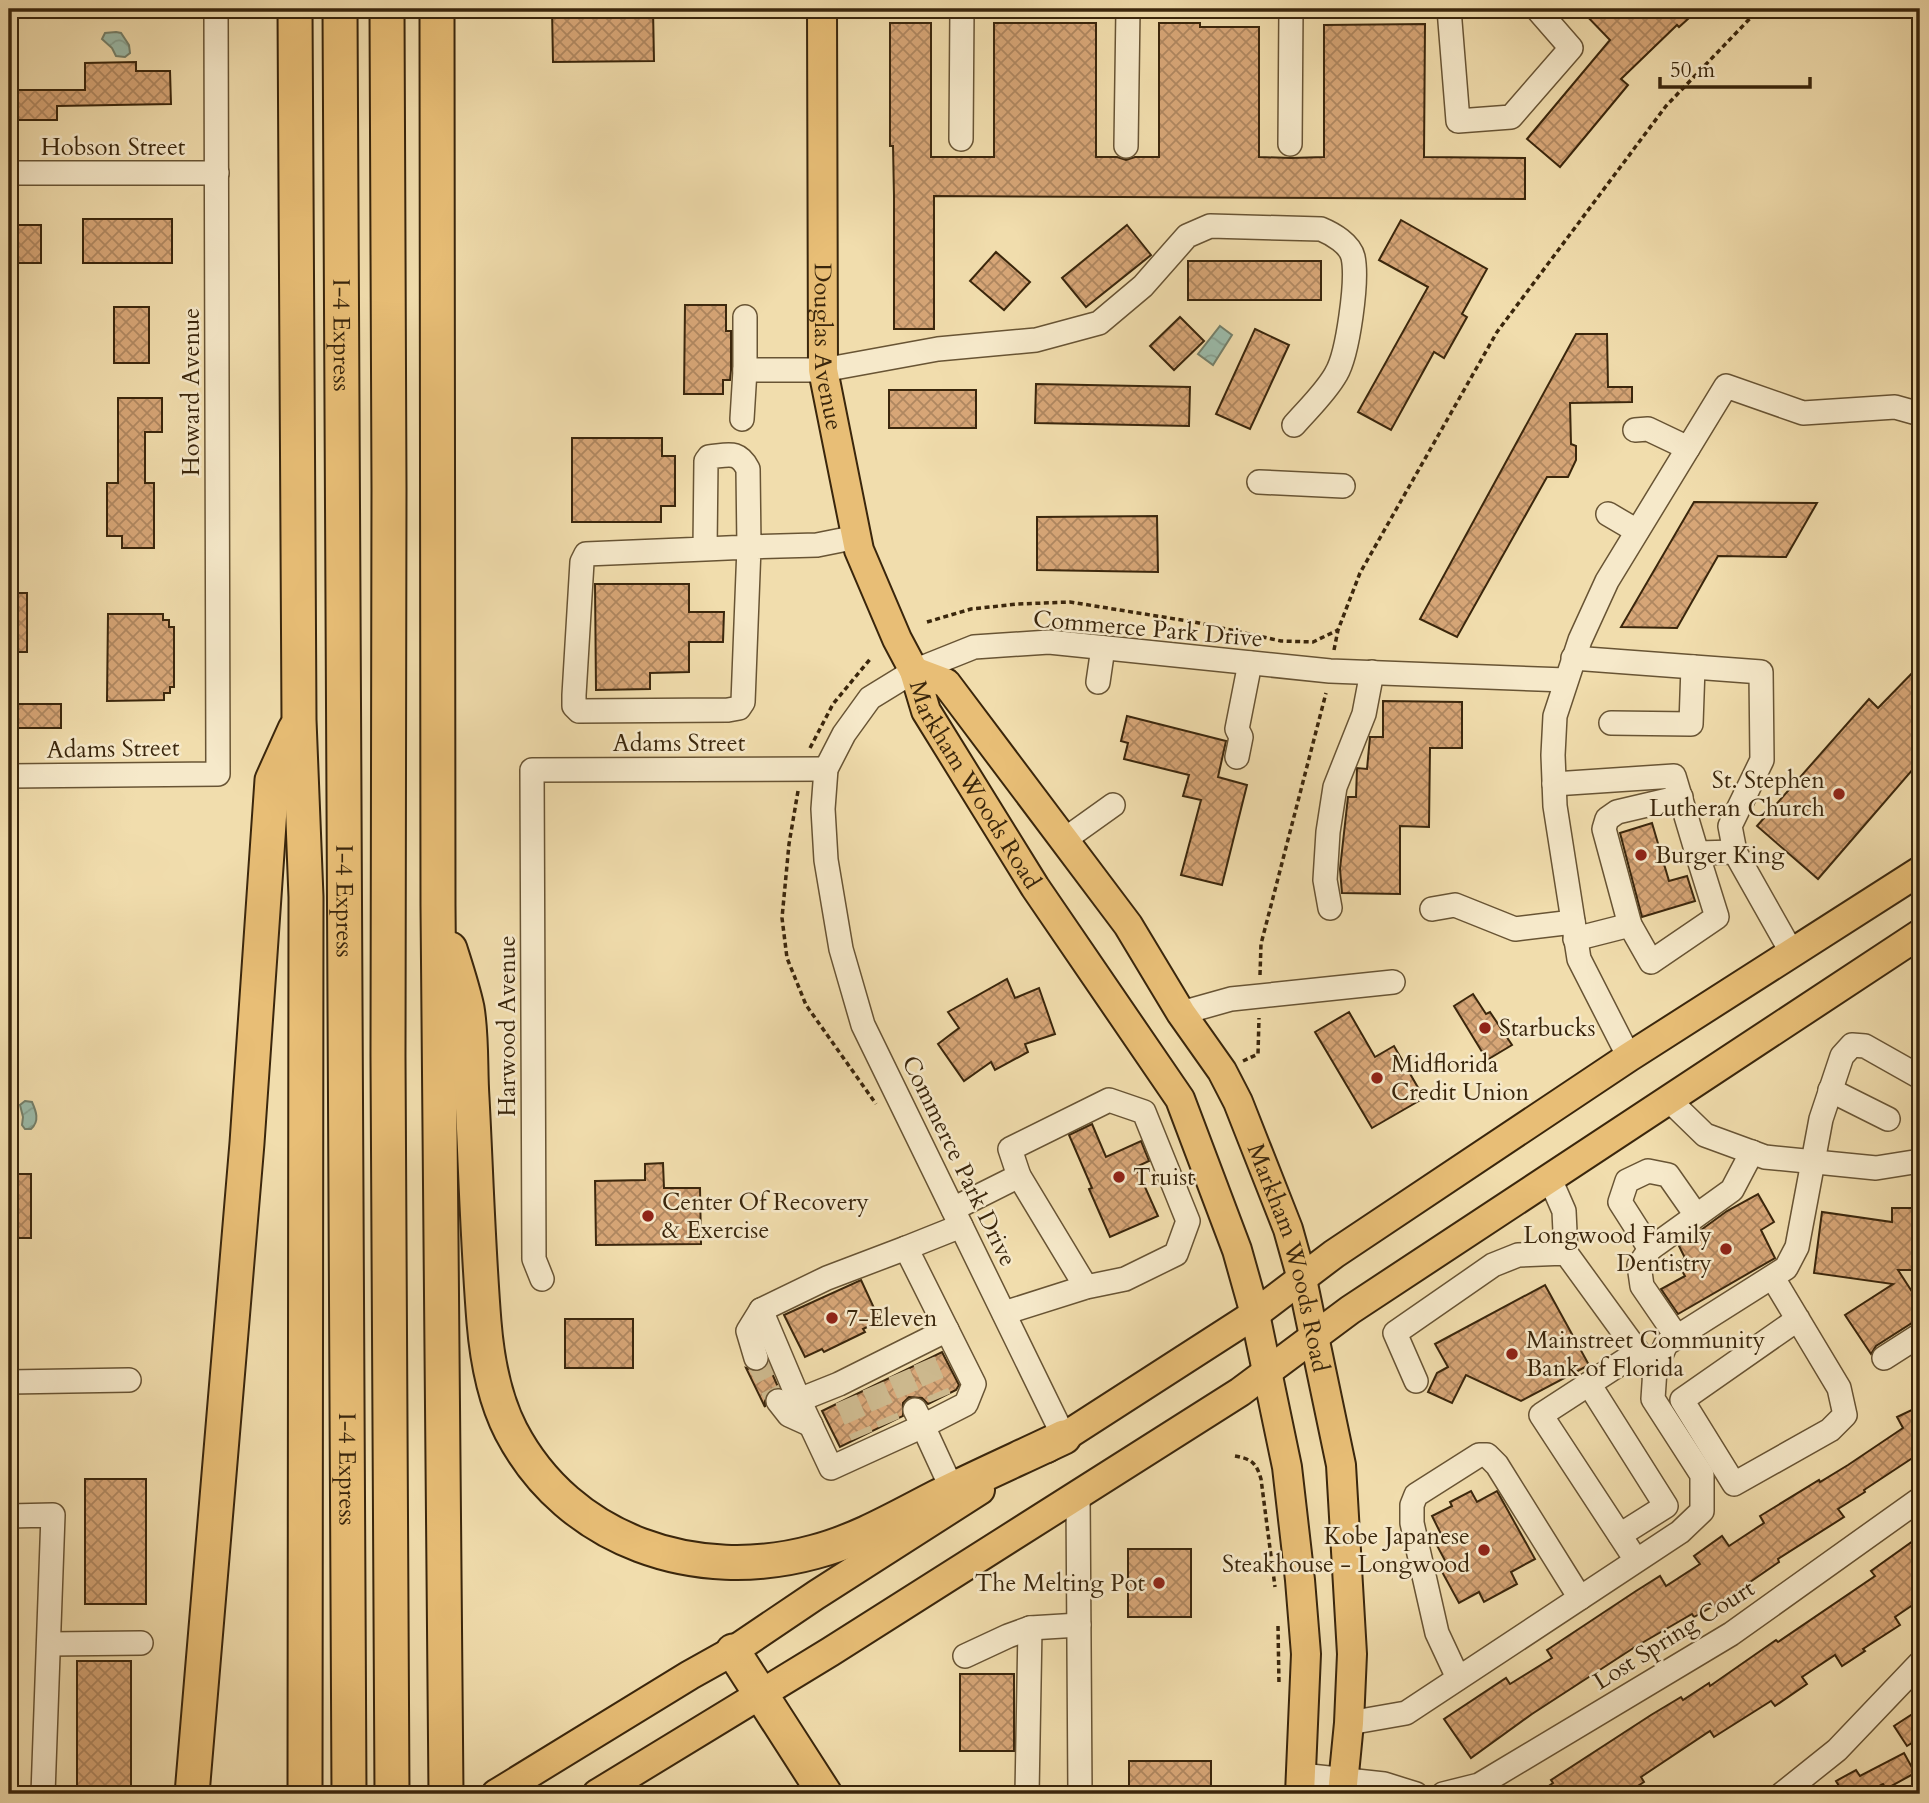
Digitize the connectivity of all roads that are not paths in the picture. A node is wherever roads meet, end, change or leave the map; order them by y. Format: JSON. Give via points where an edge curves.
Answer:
{"nodes":[{"id":1,"x":216,"y":9,"type":"edge"},
{"id":2,"x":295,"y":9,"type":"edge"},
{"id":3,"x":340,"y":9,"type":"edge"},
{"id":4,"x":387,"y":9,"type":"edge"},
{"id":5,"x":437,"y":9,"type":"edge"},
{"id":6,"x":822,"y":9,"type":"edge"},
{"id":7,"x":962,"y":9,"type":"edge"},
{"id":8,"x":1128,"y":9,"type":"edge"},
{"id":9,"x":1292,"y":9,"type":"edge"},
{"id":10,"x":1449,"y":9,"type":"edge"},
{"id":11,"x":1537,"y":9,"type":"edge"},
{"id":12,"x":961,"y":139,"type":"dead end"},
{"id":13,"x":1290,"y":144,"type":"dead end"},
{"id":14,"x":1126,"y":146,"type":"dead end"},
{"id":15,"x":9,"y":173,"type":"edge"},
{"id":16,"x":217,"y":173,"type":"junction"},
{"id":17,"x":745,"y":317,"type":"dead end"},
{"id":18,"x":745,"y":370,"type":"junction"},
{"id":19,"x":823,"y":370,"type":"junction"},
{"id":20,"x":1920,"y":414,"type":"edge"},
{"id":21,"x":742,"y":419,"type":"dead end"},
{"id":22,"x":1644,"y":424,"type":"dead end"},
{"id":23,"x":1294,"y":425,"type":"dead end"},
{"id":24,"x":1688,"y":448,"type":"junction"},
{"id":25,"x":1259,"y":482,"type":"dead end"},
{"id":26,"x":1343,"y":486,"type":"dead end"},
{"id":27,"x":1608,"y":514,"type":"dead end"},
{"id":28,"x":1637,"y":531,"type":"junction"},
{"id":29,"x":857,"y":537,"type":"junction"},
{"id":30,"x":748,"y":547,"type":"junction"},
{"id":31,"x":705,"y":549,"type":"junction"},
{"id":32,"x":1103,"y":648,"type":"junction"},
{"id":33,"x":1250,"y":663,"type":"junction"},
{"id":34,"x":1693,"y":667,"type":"junction"},
{"id":35,"x":1569,"y":669,"type":"junction"},
{"id":36,"x":914,"y":671,"type":"junction"},
{"id":37,"x":1372,"y":672,"type":"junction"},
{"id":38,"x":1098,"y":682,"type":"dead end"},
{"id":39,"x":299,"y":720,"type":"junction"},
{"id":40,"x":1611,"y":723,"type":"dead end"},
{"id":41,"x":1237,"y":757,"type":"dead end"},
{"id":42,"x":827,"y":769,"type":"junction"},
{"id":43,"x":532,"y":770,"type":"joint"},
{"id":44,"x":218,"y":775,"type":"joint"},
{"id":45,"x":9,"y":776,"type":"edge"},
{"id":46,"x":1554,"y":784,"type":"junction"},
{"id":47,"x":1681,"y":797,"type":"junction"},
{"id":48,"x":1114,"y":805,"type":"dead end"},
{"id":49,"x":1064,"y":840,"type":"junction"},
{"id":50,"x":1735,"y":852,"type":"junction"},
{"id":51,"x":1697,"y":853,"type":"junction"},
{"id":52,"x":1920,"y":871,"type":"edge"},
{"id":53,"x":439,"y":906,"type":"junction"},
{"id":54,"x":1330,"y":908,"type":"dead end"},
{"id":55,"x":1432,"y":909,"type":"dead end"},
{"id":56,"x":1630,"y":925,"type":"junction"},
{"id":57,"x":1574,"y":930,"type":"junction"},
{"id":58,"x":1920,"y":934,"type":"edge"},
{"id":59,"x":1792,"y":953,"type":"junction"},
{"id":60,"x":1393,"y":982,"type":"dead end"},
{"id":61,"x":1181,"y":1013,"type":"junction"},
{"id":62,"x":1629,"y":1057,"type":"junction"},
{"id":63,"x":1920,"y":1077,"type":"edge"},
{"id":64,"x":1830,"y":1090,"type":"junction"},
{"id":65,"x":1670,"y":1100,"type":"junction"},
{"id":66,"x":1888,"y":1119,"type":"dead end"},
{"id":67,"x":1752,"y":1152,"type":"junction"},
{"id":68,"x":1920,"y":1161,"type":"edge"},
{"id":69,"x":1813,"y":1163,"type":"junction"},
{"id":70,"x":1019,"y":1176,"type":"junction"},
{"id":71,"x":1550,"y":1179,"type":"junction"},
{"id":72,"x":1696,"y":1215,"type":"junction"},
{"id":73,"x":957,"y":1217,"type":"junction"},
{"id":74,"x":906,"y":1248,"type":"junction"},
{"id":75,"x":1650,"y":1249,"type":"junction"},
{"id":76,"x":1566,"y":1253,"type":"junction"},
{"id":77,"x":1773,"y":1278,"type":"junction"},
{"id":78,"x":542,"y":1279,"type":"dead end"},
{"id":79,"x":1302,"y":1279,"type":"junction"},
{"id":80,"x":1086,"y":1287,"type":"junction"},
{"id":81,"x":761,"y":1310,"type":"junction"},
{"id":82,"x":1004,"y":1312,"type":"junction"},
{"id":83,"x":1255,"y":1314,"type":"junction"},
{"id":84,"x":1798,"y":1319,"type":"junction"},
{"id":85,"x":947,"y":1330,"type":"junction"},
{"id":86,"x":1920,"y":1335,"type":"edge"},
{"id":87,"x":1676,"y":1337,"type":"junction"},
{"id":88,"x":1315,"y":1338,"type":"junction"},
{"id":89,"x":1638,"y":1352,"type":"junction"},
{"id":90,"x":756,"y":1358,"type":"tunnel mouth"},
{"id":91,"x":1884,"y":1358,"type":"dead end"},
{"id":92,"x":1267,"y":1374,"type":"junction"},
{"id":93,"x":1654,"y":1374,"type":"junction"},
{"id":94,"x":129,"y":1380,"type":"dead end"},
{"id":95,"x":1416,"y":1381,"type":"dead end"},
{"id":96,"x":9,"y":1382,"type":"edge"},
{"id":97,"x":1589,"y":1384,"type":"junction"},
{"id":98,"x":789,"y":1401,"type":"junction"},
{"id":99,"x":919,"y":1418,"type":"junction"},
{"id":100,"x":1064,"y":1437,"type":"junction"},
{"id":101,"x":1078,"y":1495,"type":"junction"},
{"id":102,"x":956,"y":1496,"type":"junction"},
{"id":103,"x":1920,"y":1499,"type":"edge"},
{"id":104,"x":9,"y":1516,"type":"edge"},
{"id":105,"x":1620,"y":1535,"type":"junction"},
{"id":106,"x":1636,"y":1560,"type":"junction"},
{"id":107,"x":1580,"y":1598,"type":"junction"},
{"id":108,"x":1079,"y":1625,"type":"junction"},
{"id":109,"x":1030,"y":1628,"type":"junction"},
{"id":110,"x":141,"y":1643,"type":"dead end"},
{"id":111,"x":50,"y":1644,"type":"junction"},
{"id":112,"x":733,"y":1651,"type":"junction"},
{"id":113,"x":965,"y":1656,"type":"dead end"},
{"id":114,"x":1920,"y":1662,"type":"edge"},
{"id":115,"x":1458,"y":1678,"type":"junction"},
{"id":116,"x":761,"y":1695,"type":"junction"},
{"id":117,"x":1349,"y":1723,"type":"junction"},
{"id":118,"x":1300,"y":1785,"type":"edge"},
{"id":119,"x":1343,"y":1786,"type":"edge"},
{"id":120,"x":447,"y":1789,"type":"edge"},
{"id":121,"x":43,"y":1794,"type":"edge"},
{"id":122,"x":192,"y":1794,"type":"edge"},
{"id":123,"x":304,"y":1794,"type":"edge"},
{"id":124,"x":349,"y":1794,"type":"edge"},
{"id":125,"x":392,"y":1794,"type":"edge"},
{"id":126,"x":496,"y":1794,"type":"edge"},
{"id":127,"x":597,"y":1794,"type":"edge"},
{"id":128,"x":825,"y":1794,"type":"edge"},
{"id":129,"x":1027,"y":1794,"type":"edge"},
{"id":130,"x":1080,"y":1794,"type":"edge"},
{"id":131,"x":1416,"y":1794,"type":"edge"},
{"id":132,"x":1444,"y":1794,"type":"edge"},
{"id":133,"x":1782,"y":1794,"type":"edge"}],
"edges":[{"from":1,"to":16,"type":"street","name":"Howard Avenue"},
{"from":2,"to":39,"type":"highway"},
{"from":3,"to":124,"type":"highway","name":"I-4 Express"},
{"from":4,"to":125,"type":"highway","name":"I-4 Express"},
{"from":5,"to":53,"type":"highway"},
{"from":6,"to":19,"type":"main road","name":"Douglas Avenue"},
{"from":7,"to":12,"type":"street"},
{"from":8,"to":14,"type":"street"},
{"from":9,"to":13,"type":"street"},
{"from":10,"to":11,"type":"street","via":[[1458,121],[1511,117],[1572,48]]},
{"from":15,"to":16,"type":"street","name":"Hobson Street"},
{"from":16,"to":44,"type":"street","name":"Howard Avenue"},
{"from":17,"to":18,"type":"street"},
{"from":18,"to":19,"type":"street"},
{"from":18,"to":21,"type":"street"},
{"from":19,"to":23,"type":"street","via":[[938,349],[1036,340],[1099,323],[1143,286],[1187,236],[1210,226],[1321,229],[1337,236],[1353,254],[1354,285],[1345,351],[1336,375]]},
{"from":19,"to":29,"type":"main road","name":"Douglas Avenue"},
{"from":20,"to":24,"type":"street","via":[[1895,407],[1803,413],[1726,386]]},
{"from":22,"to":24,"type":"street"},
{"from":24,"to":28,"type":"street"},
{"from":25,"to":26,"type":"street"},
{"from":27,"to":28,"type":"street"},
{"from":28,"to":35,"type":"street","via":[[1606,581]]},
{"from":29,"to":30,"type":"street","via":[[817,545]]},
{"from":29,"to":36,"type":"main road","name":"Douglas Avenue"},
{"from":30,"to":31,"type":"street"},
{"from":30,"to":31,"type":"street","via":[[748,469],[742,458],[734,455],[706,461]]},
{"from":30,"to":31,"type":"street","via":[[744,702],[739,708],[579,711],[574,695],[586,554]]},
{"from":32,"to":33,"type":"street","name":"Commerce Park Drive"},
{"from":32,"to":36,"type":"street","name":"Commerce Park Drive","via":[[1048,642],[974,647]]},
{"from":32,"to":38,"type":"street"},
{"from":33,"to":37,"type":"street","name":"Commerce Park Drive"},
{"from":33,"to":41,"type":"street","via":[[1237,729],[1241,737]]},
{"from":34,"to":35,"type":"street","name":"Commerce Park Drive"},
{"from":34,"to":40,"type":"street","via":[[1691,724]]},
{"from":34,"to":50,"type":"street","name":"Commerce Park Drive","via":[[1761,672],[1762,760],[1730,826]]},
{"from":35,"to":37,"type":"street","name":"Commerce Park Drive"},
{"from":35,"to":46,"type":"street","via":[[1555,716]]},
{"from":36,"to":42,"type":"street","name":"Commerce Park Drive","via":[[870,698]]},
{"from":36,"to":49,"type":"main road","name":"Markham Woods Road","via":[[946,683]]},
{"from":36,"to":83,"type":"main road","name":"Markham Woods Road","via":[[933,723],[1035,887],[1180,1099],[1237,1250]]},
{"from":37,"to":54,"type":"street","via":[[1364,714],[1335,787],[1325,880]]},
{"from":39,"to":122,"type":"highway","via":[[272,780],[247,1143]]},
{"from":39,"to":123,"type":"highway","via":[[306,897]]},
{"from":42,"to":43,"type":"street","name":"Adams Street"},
{"from":42,"to":73,"type":"street","name":"Commerce Park Drive","via":[[823,809],[826,860],[841,949],[863,1025]]},
{"from":43,"to":78,"type":"street","name":"Harwood Avenue","via":[[534,1259]]},
{"from":44,"to":45,"type":"street","name":"Adams Street"},
{"from":46,"to":47,"type":"street","via":[[1674,776]]},
{"from":46,"to":57,"type":"street"},
{"from":47,"to":51,"type":"street"},
{"from":47,"to":56,"type":"street","via":[[1618,812],[1607,819],[1604,829]]},
{"from":48,"to":49,"type":"street"},
{"from":49,"to":61,"type":"main road","name":"Markham Woods Road","via":[[1128,925]]},
{"from":50,"to":51,"type":"street"},
{"from":50,"to":59,"type":"street"},
{"from":51,"to":56,"type":"street","via":[[1717,918],[1651,962]]},
{"from":52,"to":59,"type":"main road"},
{"from":53,"to":102,"type":"highway","via":[[467,1009],[484,1323],[492,1378],[510,1429],[544,1478],[589,1519],[623,1539],[667,1555],[742,1562],[818,1552]]},
{"from":53,"to":120,"type":"highway"},
{"from":55,"to":57,"type":"street","via":[[1455,905],[1515,929]]},
{"from":56,"to":57,"type":"street"},
{"from":57,"to":62,"type":"street","via":[[1578,959]]},
{"from":58,"to":65,"type":"main road"},
{"from":59,"to":62,"type":"main road"},
{"from":60,"to":61,"type":"street","via":[[1231,999]]},
{"from":61,"to":79,"type":"main road","name":"Markham Woods Road","via":[[1238,1102],[1288,1229]]},
{"from":62,"to":79,"type":"main road"},
{"from":63,"to":64,"type":"street","via":[[1865,1046],[1852,1045],[1842,1056]]},
{"from":64,"to":66,"type":"street"},
{"from":64,"to":69,"type":"street"},
{"from":65,"to":67,"type":"street","via":[[1705,1135]]},
{"from":65,"to":71,"type":"main road"},
{"from":67,"to":69,"type":"street"},
{"from":67,"to":72,"type":"street","via":[[1732,1190]]},
{"from":68,"to":69,"type":"street","via":[[1876,1168]]},
{"from":69,"to":77,"type":"street","via":[[1797,1247],[1786,1268]]},
{"from":70,"to":73,"type":"street"},
{"from":70,"to":80,"type":"street"},
{"from":70,"to":80,"type":"street","via":[[1010,1149],[1109,1100],[1144,1112],[1188,1221],[1176,1254],[1125,1279]]},
{"from":71,"to":76,"type":"street","via":[[1564,1211]]},
{"from":71,"to":88,"type":"main road","via":[[1350,1310]]},
{"from":72,"to":75,"type":"street"},
{"from":72,"to":75,"type":"street","via":[[1668,1175],[1648,1171],[1627,1181],[1620,1202]]},
{"from":73,"to":74,"type":"street"},
{"from":73,"to":82,"type":"street","name":"Commerce Park Drive"},
{"from":74,"to":81,"type":"street"},
{"from":74,"to":85,"type":"street"},
{"from":75,"to":87,"type":"street","via":[[1639,1265],[1642,1286]]},
{"from":76,"to":89,"type":"street"},
{"from":76,"to":95,"type":"street","via":[[1518,1255],[1493,1265],[1395,1333]]},
{"from":77,"to":84,"type":"street"},
{"from":77,"to":87,"type":"street"},
{"from":79,"to":83,"type":"main road"},
{"from":79,"to":88,"type":"main road","name":"Markham Woods Road"},
{"from":80,"to":82,"type":"street"},
{"from":81,"to":90,"type":"street","via":[[748,1331]]},
{"from":81,"to":98,"type":"street"},
{"from":82,"to":100,"type":"street","name":"Commerce Park Drive"},
{"from":83,"to":92,"type":"main road","name":"Markham Woods Road"},
{"from":83,"to":100,"type":"main road"},
{"from":84,"to":84,"type":"street","via":[[1839,1388],[1845,1415],[1830,1430],[1734,1484],[1682,1400]]},
{"from":85,"to":98,"type":"street","via":[[920,1353],[842,1392]]},
{"from":85,"to":99,"type":"street","via":[[974,1384],[965,1404],[944,1405]]},
{"from":86,"to":91,"type":"street"},
{"from":87,"to":93,"type":"street","via":[[1666,1344]]},
{"from":88,"to":92,"type":"main road"},
{"from":88,"to":117,"type":"main road","name":"Markham Woods Road","via":[[1340,1465],[1352,1654]]},
{"from":89,"to":93,"type":"street"},
{"from":89,"to":97,"type":"street"},
{"from":92,"to":101,"type":"main road"},
{"from":92,"to":118,"type":"main road","name":"Markham Woods Road","via":[[1287,1467],[1306,1654]]},
{"from":93,"to":106,"type":"street","via":[[1653,1399],[1702,1475],[1702,1511],[1680,1532]]},
{"from":94,"to":96,"type":"street"},
{"from":97,"to":105,"type":"street","via":[[1666,1506]]},
{"from":97,"to":105,"type":"street","via":[[1541,1415]]},
{"from":98,"to":99,"type":"street","via":[[811,1425],[831,1468],[866,1443]]},
{"from":99,"to":102,"type":"street"},
{"from":100,"to":102,"type":"highway"},
{"from":101,"to":108,"type":"street"},
{"from":101,"to":116,"type":"main road"},
{"from":102,"to":112,"type":"main road"},
{"from":103,"to":132,"type":"street","name":"Lost Spring Court","via":[[1731,1634],[1479,1785]]},
{"from":104,"to":111,"type":"street","via":[[53,1515]]},
{"from":105,"to":106,"type":"street"},
{"from":106,"to":107,"type":"street"},
{"from":107,"to":115,"type":"street"},
{"from":107,"to":115,"type":"street","via":[[1487,1455],[1479,1455],[1416,1495],[1412,1523],[1437,1633]]},
{"from":108,"to":109,"type":"street"},
{"from":108,"to":130,"type":"street"},
{"from":109,"to":113,"type":"street"},
{"from":109,"to":129,"type":"street"},
{"from":110,"to":111,"type":"street"},
{"from":111,"to":121,"type":"street"},
{"from":112,"to":116,"type":"highway"},
{"from":112,"to":126,"type":"main road"},
{"from":114,"to":133,"type":"street","via":[[1837,1750]]},
{"from":115,"to":117,"type":"street","via":[[1406,1713]]},
{"from":116,"to":127,"type":"main road"},
{"from":116,"to":128,"type":"highway"},
{"from":117,"to":119,"type":"main road","name":"Markham Woods Road"},
{"from":118,"to":119,"type":"street"},
{"from":119,"to":131,"type":"street","via":[[1384,1784]]}]}
